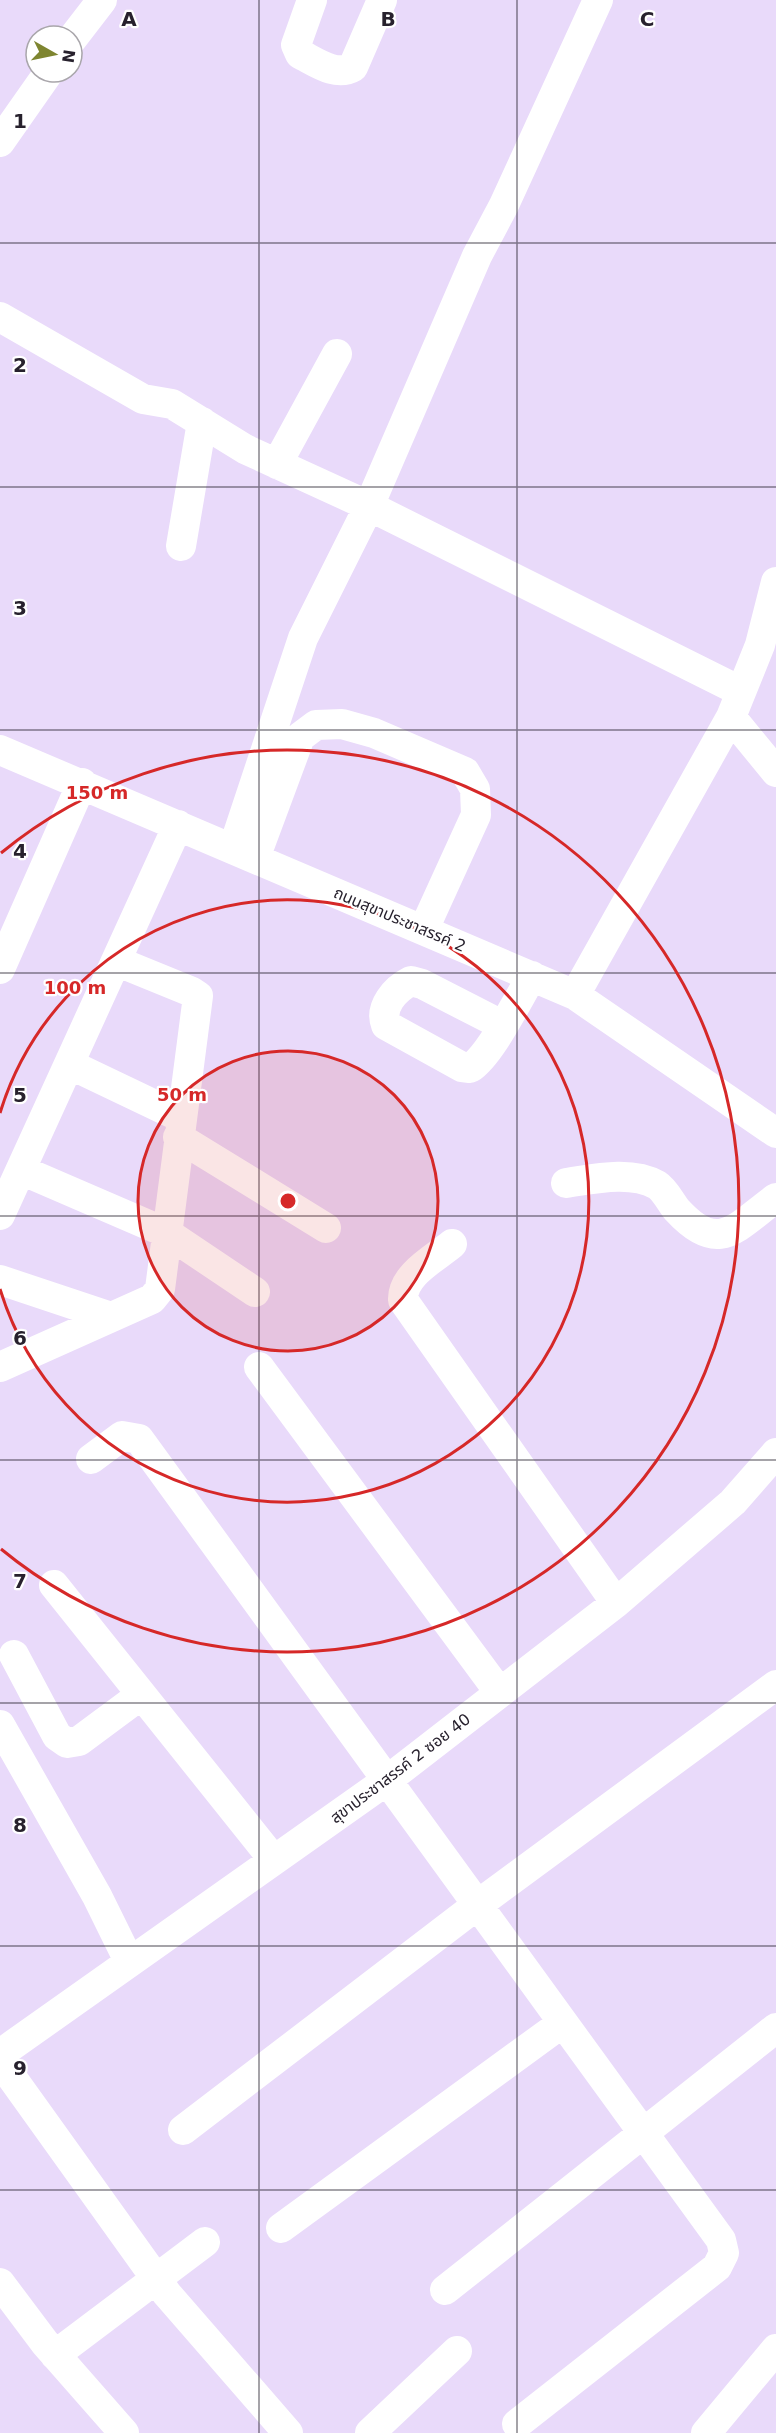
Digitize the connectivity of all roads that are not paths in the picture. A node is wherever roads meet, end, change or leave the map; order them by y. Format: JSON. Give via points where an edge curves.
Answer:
{"nodes":[{"id":1,"x":102,"y":0,"type":"edge"},
{"id":2,"x":312,"y":0,"type":"edge"},
{"id":3,"x":382,"y":0,"type":"edge"},
{"id":4,"x":598,"y":0,"type":"edge"},
{"id":5,"x":84,"y":24,"type":"edge"},
{"id":6,"x":41,"y":84,"type":"edge"},
{"id":7,"x":0,"y":142,"type":"edge"},
{"id":8,"x":0,"y":317,"type":"edge"},
{"id":9,"x":337,"y":354,"type":"dead end"},
{"id":10,"x":202,"y":422,"type":"junction"},
{"id":11,"x":278,"y":464,"type":"junction"},
{"id":12,"x":369,"y":506,"type":"junction"},
{"id":13,"x":181,"y":546,"type":"dead end"},
{"id":14,"x":776,"y":582,"type":"edge"},
{"id":15,"x":736,"y":704,"type":"junction"},
{"id":16,"x":0,"y":750,"type":"edge"},
{"id":17,"x":776,"y":772,"type":"edge"},
{"id":18,"x":82,"y":783,"type":"junction"},
{"id":19,"x":177,"y":825,"type":"junction"},
{"id":20,"x":244,"y":853,"type":"junction"},
{"id":21,"x":424,"y":929,"type":"junction"},
{"id":22,"x":116,"y":961,"type":"junction"},
{"id":23,"x":0,"y":969,"type":"edge"},
{"id":24,"x":532,"y":976,"type":"junction"},
{"id":25,"x":575,"y":995,"type":"junction"},
{"id":26,"x":502,"y":1025,"type":"dead end"},
{"id":27,"x":69,"y":1064,"type":"junction"},
{"id":28,"x":179,"y":1127,"type":"junction"},
{"id":29,"x":776,"y":1132,"type":"edge"},
{"id":30,"x":21,"y":1170,"type":"junction"},
{"id":31,"x":566,"y":1182,"type":"dead end"},
{"id":32,"x":776,"y":1198,"type":"edge"},
{"id":33,"x":0,"y":1215,"type":"edge"},
{"id":34,"x":326,"y":1228,"type":"dead end"},
{"id":35,"x":167,"y":1233,"type":"junction"},
{"id":36,"x":452,"y":1244,"type":"dead end"},
{"id":37,"x":0,"y":1280,"type":"edge"},
{"id":38,"x":255,"y":1292,"type":"dead end"},
{"id":39,"x":111,"y":1317,"type":"junction"},
{"id":40,"x":0,"y":1367,"type":"edge"},
{"id":41,"x":259,"y":1367,"type":"dead end"},
{"id":42,"x":776,"y":1453,"type":"edge"},
{"id":43,"x":91,"y":1459,"type":"dead end"},
{"id":44,"x":54,"y":1586,"type":"dead end"},
{"id":45,"x":616,"y":1604,"type":"junction"},
{"id":46,"x":14,"y":1655,"type":"dead end"},
{"id":47,"x":776,"y":1685,"type":"edge"},
{"id":48,"x":500,"y":1693,"type":"junction"},
{"id":49,"x":141,"y":1695,"type":"junction"},
{"id":50,"x":0,"y":1725,"type":"edge"},
{"id":51,"x":386,"y":1780,"type":"junction"},
{"id":52,"x":273,"y":1860,"type":"junction"},
{"id":53,"x":476,"y":1906,"type":"junction"},
{"id":54,"x":129,"y":1961,"type":"junction"},
{"id":55,"x":561,"y":2024,"type":"junction"},
{"id":56,"x":776,"y":2028,"type":"edge"},
{"id":57,"x":0,"y":2054,"type":"edge"},
{"id":58,"x":0,"y":2061,"type":"edge"},
{"id":59,"x":183,"y":2130,"type":"dead end"},
{"id":60,"x":642,"y":2136,"type":"junction"},
{"id":61,"x":281,"y":2228,"type":"dead end"},
{"id":62,"x":205,"y":2242,"type":"dead end"},
{"id":63,"x":157,"y":2280,"type":"junction"},
{"id":64,"x":0,"y":2283,"type":"edge"},
{"id":65,"x":445,"y":2290,"type":"dead end"},
{"id":66,"x":776,"y":2349,"type":"edge"},
{"id":67,"x":457,"y":2351,"type":"dead end"},
{"id":68,"x":55,"y":2355,"type":"junction"},
{"id":69,"x":517,"y":2424,"type":"dead end"},
{"id":70,"x":124,"y":2433,"type":"edge"},
{"id":71,"x":288,"y":2433,"type":"edge"},
{"id":72,"x":370,"y":2433,"type":"edge"},
{"id":73,"x":706,"y":2433,"type":"edge"}],
"edges":[{"from":1,"to":5,"type":"street"},
{"from":2,"to":3,"type":"street","via":[[296,45],[300,54],[335,71],[345,71],[352,67]]},
{"from":4,"to":12,"type":"street","via":[[477,256]]},
{"from":6,"to":7,"type":"street"},
{"from":8,"to":10,"type":"street","via":[[143,399],[171,404]]},
{"from":9,"to":11,"type":"street"},
{"from":10,"to":11,"type":"street"},
{"from":10,"to":13,"type":"street"},
{"from":11,"to":12,"type":"street"},
{"from":12,"to":15,"type":"street"},
{"from":12,"to":20,"type":"street","via":[[303,638]]},
{"from":14,"to":15,"type":"street","via":[[760,645]]},
{"from":15,"to":17,"type":"street"},
{"from":15,"to":25,"type":"street"},
{"from":16,"to":18,"type":"street","name":"ถนนสุขาประชาสรรค์ 2"},
{"from":18,"to":19,"type":"street","name":"ถนนสุขาประชาสรรค์ 2"},
{"from":18,"to":23,"type":"street"},
{"from":19,"to":20,"type":"street","name":"ถนนสุขาประชาสรรค์ 2"},
{"from":19,"to":22,"type":"street"},
{"from":20,"to":21,"type":"street","name":"ถนนสุขาประชาสรรค์ 2"},
{"from":20,"to":21,"type":"street","via":[[300,737],[316,725],[342,724],[384,737],[465,772],[475,789],[476,814]]},
{"from":21,"to":24,"type":"street","name":"ถนนสุขาประชาสรรค์ 2"},
{"from":22,"to":27,"type":"street"},
{"from":22,"to":28,"type":"street","via":[[198,996]]},
{"from":24,"to":25,"type":"street","name":"ถนนสุขาประชาสรรค์ 2"},
{"from":24,"to":26,"type":"street"},
{"from":25,"to":29,"type":"street","name":"ถนนสุขาประชาสรรค์ 2"},
{"from":27,"to":28,"type":"street"},
{"from":27,"to":30,"type":"street"},
{"from":28,"to":34,"type":"street"},
{"from":28,"to":35,"type":"street"},
{"from":30,"to":33,"type":"street"},
{"from":30,"to":35,"type":"street"},
{"from":31,"to":32,"type":"street","via":[[609,1178],[658,1185],[678,1210],[710,1236],[726,1234]]},
{"from":35,"to":38,"type":"street"},
{"from":35,"to":39,"type":"street","via":[[160,1289],[152,1299]]},
{"from":36,"to":45,"type":"street","via":[[408,1280],[403,1288],[404,1300]]},
{"from":37,"to":39,"type":"street"},
{"from":39,"to":40,"type":"street"},
{"from":41,"to":48,"type":"street"},
{"from":42,"to":45,"type":"street","name":"สุขาประชาสรรค์ 2 ซอย 40","via":[[733,1502]]},
{"from":43,"to":51,"type":"street","via":[[122,1436],[139,1439]]},
{"from":44,"to":49,"type":"street"},
{"from":45,"to":48,"type":"street","name":"สุขาประชาสรรค์ 2 ซอย 40"},
{"from":46,"to":49,"type":"street","via":[[57,1736],[67,1743],[79,1741]]},
{"from":47,"to":53,"type":"street"},
{"from":48,"to":51,"type":"street","name":"สุขาประชาสรรค์ 2 ซอย 40"},
{"from":49,"to":52,"type":"street"},
{"from":50,"to":54,"type":"street"},
{"from":51,"to":52,"type":"street","name":"สุขาประชาสรรค์ 2 ซอย 40"},
{"from":51,"to":53,"type":"street"},
{"from":52,"to":54,"type":"street","name":"สุขาประชาสรรค์ 2 ซอย 40"},
{"from":53,"to":55,"type":"street"},
{"from":53,"to":59,"type":"street"},
{"from":54,"to":57,"type":"street","name":"สุขาประชาสรรค์ 2 ซอย 40"},
{"from":55,"to":60,"type":"street"},
{"from":55,"to":61,"type":"street"},
{"from":56,"to":60,"type":"street"},
{"from":58,"to":63,"type":"street"},
{"from":60,"to":65,"type":"street"},
{"from":60,"to":69,"type":"street","via":[[721,2240],[724,2253],[717,2267]]},
{"from":62,"to":63,"type":"street"},
{"from":63,"to":68,"type":"street"},
{"from":63,"to":71,"type":"street"},
{"from":64,"to":68,"type":"street"},
{"from":66,"to":73,"type":"street"},
{"from":67,"to":72,"type":"street"},
{"from":68,"to":70,"type":"street"}]}
